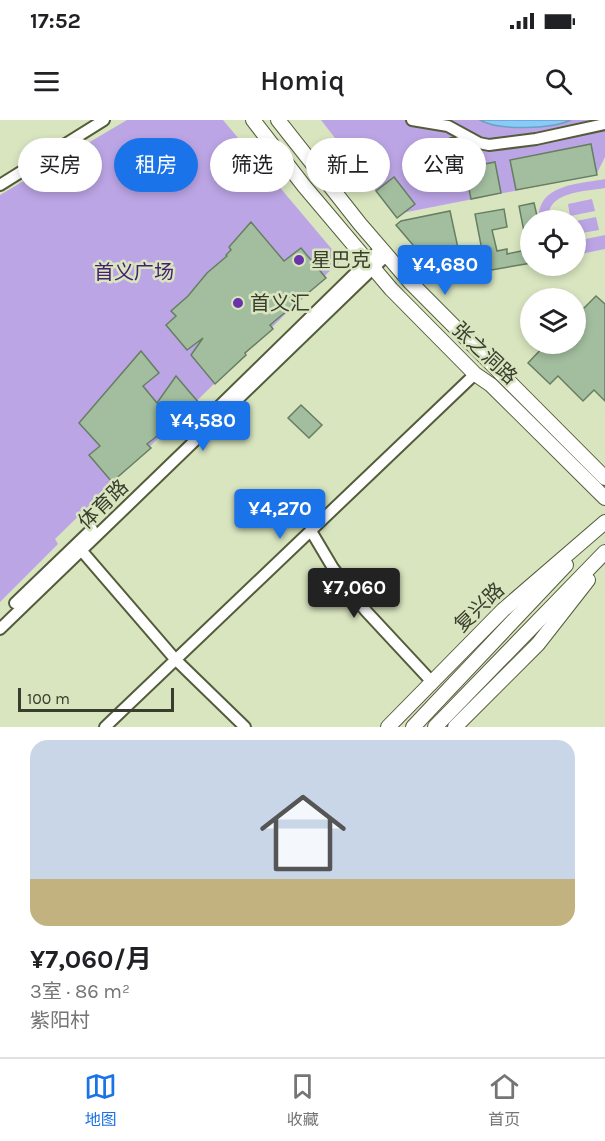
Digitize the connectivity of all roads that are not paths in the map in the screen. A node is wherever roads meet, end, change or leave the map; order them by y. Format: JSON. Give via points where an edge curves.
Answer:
{"nodes":[{"id":1,"x":104,"y":120,"type":"edge"},
{"id":2,"x":253,"y":120,"type":"edge"},
{"id":3,"x":278,"y":120,"type":"edge"},
{"id":4,"x":412,"y":120,"type":"edge"},
{"id":5,"x":605,"y":124,"type":"edge"},
{"id":6,"x":469,"y":138,"type":"edge"},
{"id":7,"x":486,"y":145,"type":"edge"},
{"id":8,"x":0,"y":185,"type":"edge"},
{"id":9,"x":384,"y":252,"type":"junction"},
{"id":10,"x":370,"y":265,"type":"junction"},
{"id":11,"x":476,"y":374,"type":"junction"},
{"id":12,"x":605,"y":478,"type":"edge"},
{"id":13,"x":605,"y":498,"type":"edge"},
{"id":14,"x":605,"y":523,"type":"edge"},
{"id":15,"x":311,"y":531,"type":"junction"},
{"id":16,"x":81,"y":550,"type":"junction"},
{"id":17,"x":605,"y":552,"type":"edge"},
{"id":18,"x":605,"y":559,"type":"edge"},
{"id":19,"x":0,"y":619,"type":"edge"},
{"id":20,"x":0,"y":629,"type":"edge"},
{"id":21,"x":176,"y":659,"type":"junction"},
{"id":22,"x":432,"y":682,"type":"junction"},
{"id":23,"x":105,"y":727,"type":"edge"},
{"id":24,"x":245,"y":727,"type":"edge"},
{"id":25,"x":388,"y":727,"type":"edge"},
{"id":26,"x":413,"y":727,"type":"edge"},
{"id":27,"x":435,"y":727,"type":"edge"},
{"id":28,"x":455,"y":727,"type":"edge"}],
"edges":[{"from":1,"to":8,"type":"street"},
{"from":2,"to":10,"type":"main road","name":"张之洞路"},
{"from":3,"to":9,"type":"main road","name":"张之洞路"},
{"from":4,"to":6,"type":"street","via":[[448,126]]},
{"from":5,"to":7,"type":"street"},
{"from":9,"to":10,"type":"street"},
{"from":9,"to":12,"type":"main road","name":"张之洞路"},
{"from":10,"to":11,"type":"main road","name":"张之洞路"},
{"from":10,"to":16,"type":"street","name":"体育路"},
{"from":10,"to":19,"type":"street"},
{"from":11,"to":13,"type":"main road","name":"张之洞路"},
{"from":11,"to":15,"type":"street"},
{"from":14,"to":22,"type":"main road","name":"复兴路","via":[[503,610]]},
{"from":14,"to":26,"type":"main road"},
{"from":15,"to":21,"type":"street"},
{"from":15,"to":22,"type":"street","via":[[365,610]]},
{"from":16,"to":20,"type":"street","name":"体育路"},
{"from":16,"to":21,"type":"street"},
{"from":17,"to":27,"type":"main road"},
{"from":18,"to":28,"type":"main road","via":[[538,644]]},
{"from":21,"to":23,"type":"street"},
{"from":21,"to":24,"type":"street"},
{"from":22,"to":25,"type":"main road","name":"复兴路"}]}
